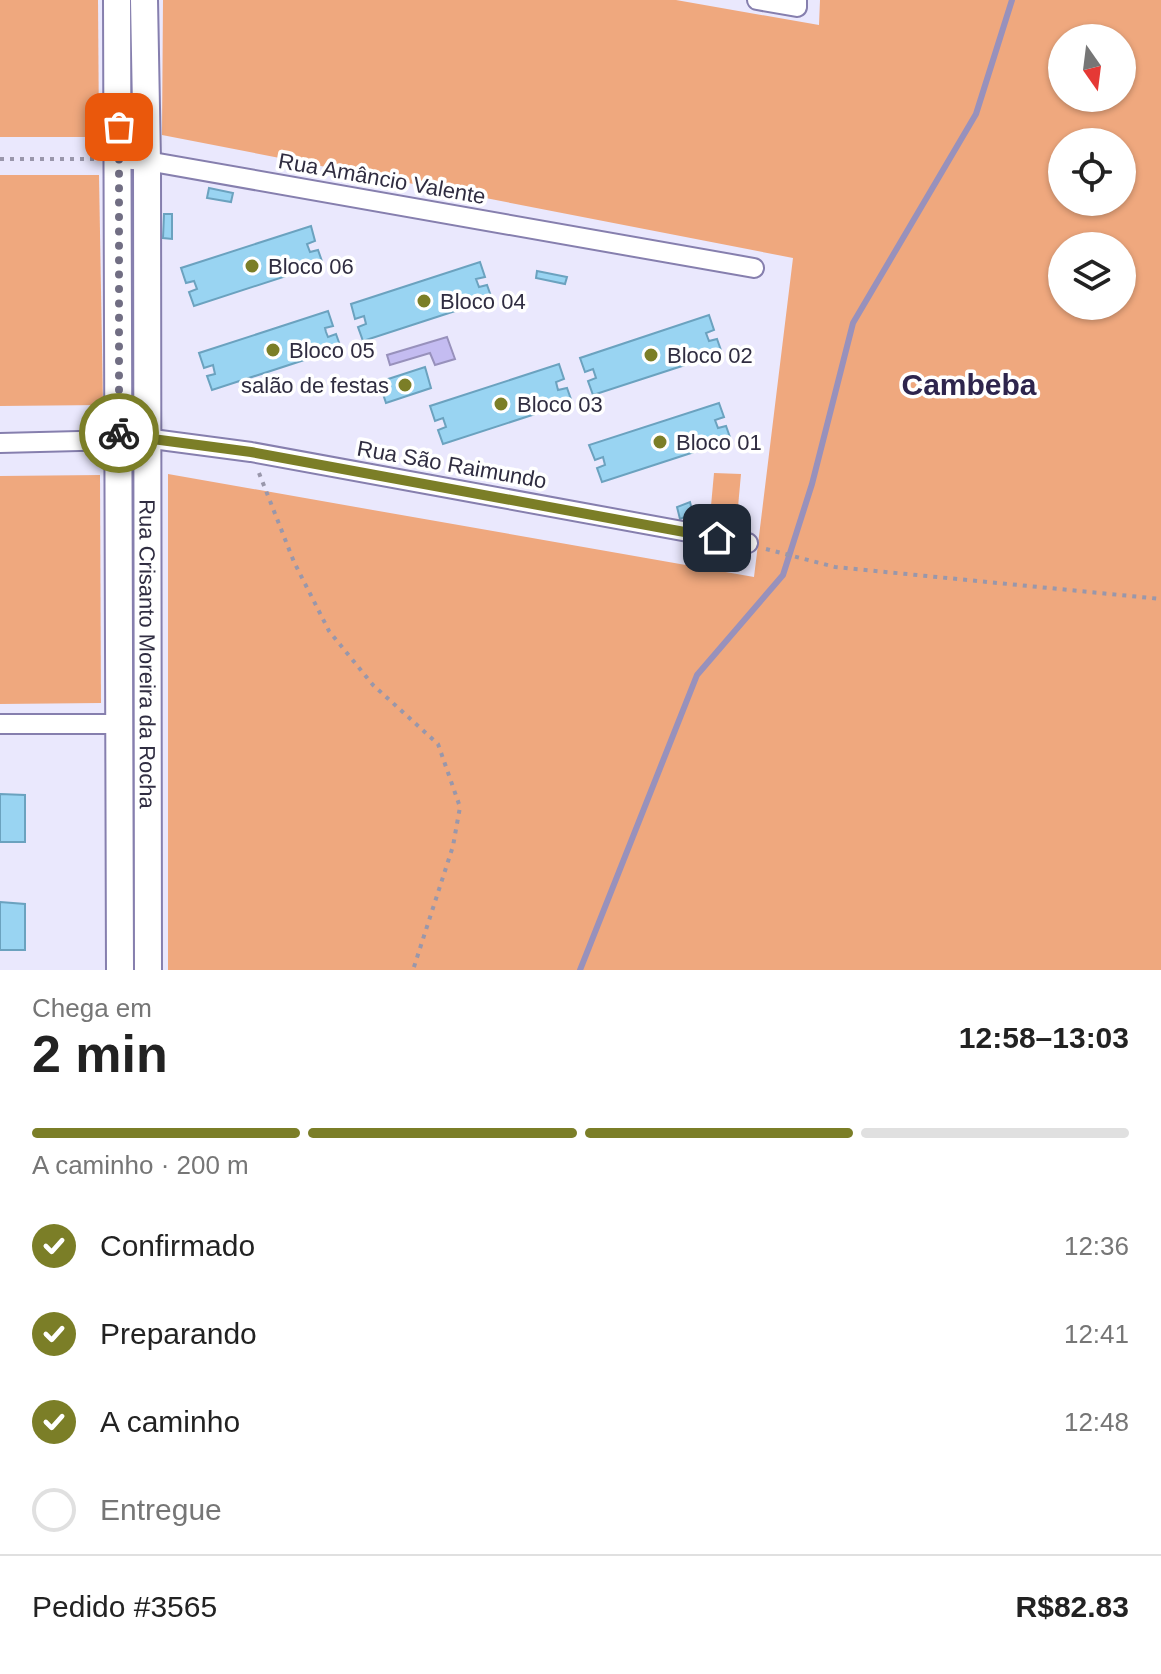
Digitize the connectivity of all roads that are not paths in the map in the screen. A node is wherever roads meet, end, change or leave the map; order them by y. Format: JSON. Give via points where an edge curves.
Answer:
{"nodes":[{"id":1,"x":117,"y":0,"type":"edge"},
{"id":2,"x":144,"y":0,"type":"edge"},
{"id":3,"x":757,"y":0,"type":"edge"},
{"id":4,"x":797,"y":4,"type":"edge"},
{"id":5,"x":119,"y":159,"type":"junction"},
{"id":6,"x":147,"y":161,"type":"junction"},
{"id":7,"x":754,"y":268,"type":"dead end"},
{"id":8,"x":145,"y":438,"type":"junction"},
{"id":9,"x":119,"y":440,"type":"junction"},
{"id":10,"x":0,"y":443,"type":"edge"},
{"id":11,"x":753,"y":545,"type":"road end"},
{"id":12,"x":0,"y":724,"type":"edge"},
{"id":13,"x":119,"y":724,"type":"junction"},
{"id":14,"x":148,"y":724,"type":"junction"},
{"id":15,"x":120,"y":970,"type":"edge"},
{"id":16,"x":148,"y":970,"type":"edge"}],
"edges":[{"from":1,"to":5,"type":"main road","name":"Rua Crisanto Moreira da Rocha"},
{"from":2,"to":6,"type":"main road","name":"Rua Crisanto Moreira da Rocha"},
{"from":3,"to":4,"type":"street"},
{"from":5,"to":6,"type":"street","name":"Rua Amâncio Valente"},
{"from":5,"to":9,"type":"main road","name":"Rua Crisanto Moreira da Rocha"},
{"from":6,"to":7,"type":"street","name":"Rua Amâncio Valente"},
{"from":6,"to":8,"type":"main road","name":"Rua Crisanto Moreira da Rocha"},
{"from":8,"to":9,"type":"main road"},
{"from":8,"to":11,"type":"street","name":"Rua São Raimundo","via":[[251,452]]},
{"from":8,"to":14,"type":"main road","name":"Rua Crisanto Moreira da Rocha"},
{"from":9,"to":10,"type":"street"},
{"from":9,"to":13,"type":"main road","name":"Rua Crisanto Moreira da Rocha"},
{"from":12,"to":13,"type":"street"},
{"from":13,"to":14,"type":"main road"},
{"from":13,"to":15,"type":"main road","name":"Rua Crisanto Moreira da Rocha"},
{"from":14,"to":16,"type":"main road","name":"Rua Crisanto Moreira da Rocha"}]}
